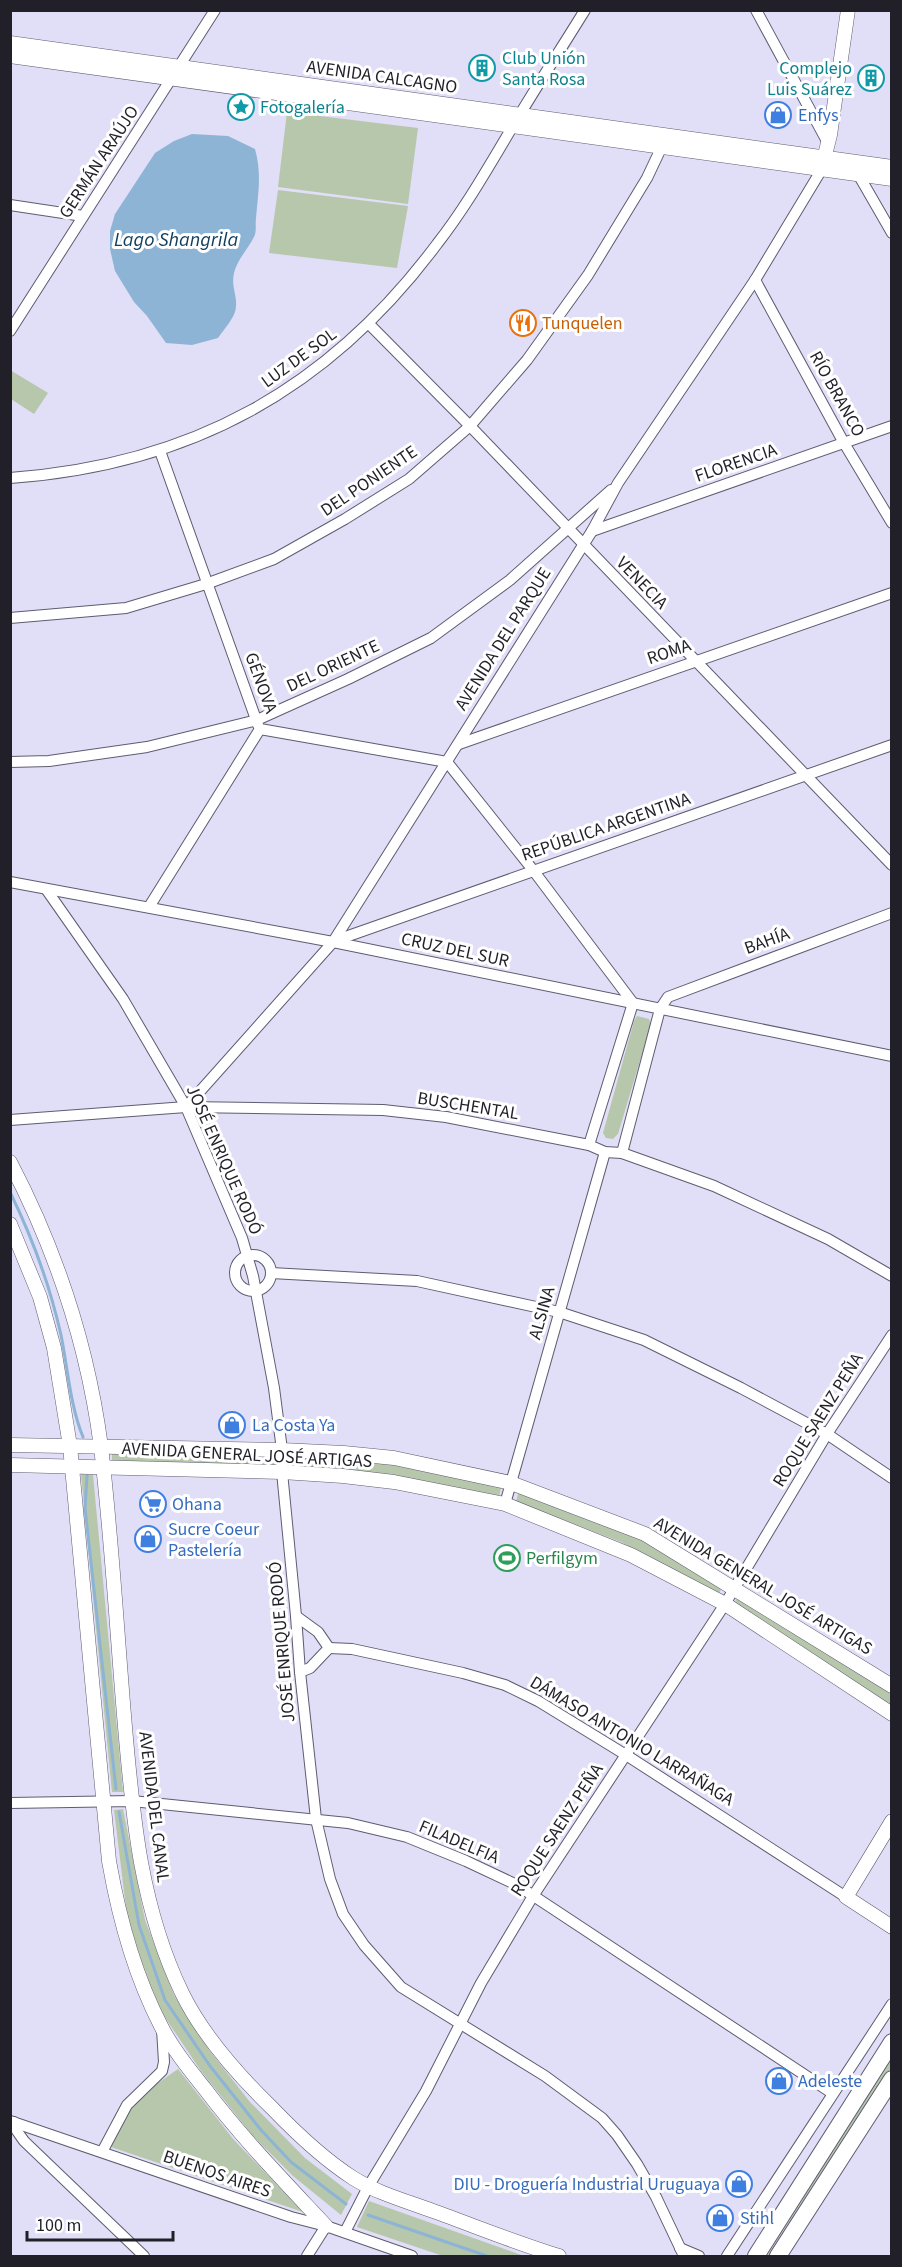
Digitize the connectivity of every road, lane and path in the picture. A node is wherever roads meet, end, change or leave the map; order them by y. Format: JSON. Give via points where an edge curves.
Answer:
{"nodes":[{"id":1,"x":215,"y":10,"type":"edge"},
{"id":2,"x":585,"y":10,"type":"edge"},
{"id":3,"x":756,"y":10,"type":"edge"},
{"id":4,"x":848,"y":10,"type":"edge"},
{"id":5,"x":10,"y":43,"type":"edge"},
{"id":6,"x":10,"y":56,"type":"edge"},
{"id":7,"x":180,"y":67,"type":"junction"},
{"id":8,"x":173,"y":79,"type":"junction"},
{"id":9,"x":516,"y":120,"type":"junction"},
{"id":10,"x":664,"y":142,"type":"junction"},
{"id":11,"x":828,"y":143,"type":"junction"},
{"id":12,"x":823,"y":164,"type":"junction"},
{"id":13,"x":891,"y":167,"type":"edge"},
{"id":14,"x":858,"y":174,"type":"junction"},
{"id":15,"x":891,"y":179,"type":"edge"},
{"id":16,"x":10,"y":205,"type":"edge"},
{"id":17,"x":83,"y":216,"type":"junction"},
{"id":18,"x":891,"y":233,"type":"edge"},
{"id":19,"x":755,"y":280,"type":"junction"},
{"id":20,"x":369,"y":324,"type":"junction"},
{"id":21,"x":10,"y":331,"type":"edge"},
{"id":22,"x":470,"y":426,"type":"junction"},
{"id":23,"x":891,"y":426,"type":"edge"},
{"id":24,"x":844,"y":443,"type":"junction"},
{"id":25,"x":160,"y":452,"type":"junction"},
{"id":26,"x":10,"y":478,"type":"edge"},
{"id":27,"x":618,"y":483,"type":"junction"},
{"id":28,"x":891,"y":523,"type":"edge"},
{"id":29,"x":567,"y":530,"type":"junction"},
{"id":30,"x":592,"y":531,"type":"junction"},
{"id":31,"x":583,"y":545,"type":"junction"},
{"id":32,"x":206,"y":584,"type":"junction"},
{"id":33,"x":891,"y":593,"type":"edge"},
{"id":34,"x":10,"y":618,"type":"edge"},
{"id":35,"x":694,"y":660,"type":"junction"},
{"id":36,"x":258,"y":725,"type":"junction"},
{"id":37,"x":459,"y":744,"type":"junction"},
{"id":38,"x":891,"y":745,"type":"edge"},
{"id":39,"x":10,"y":762,"type":"edge"},
{"id":40,"x":447,"y":762,"type":"junction"},
{"id":41,"x":803,"y":775,"type":"junction"},
{"id":42,"x":891,"y":865,"type":"edge"},
{"id":43,"x":533,"y":870,"type":"junction"},
{"id":44,"x":10,"y":882,"type":"edge"},
{"id":45,"x":46,"y":889,"type":"junction"},
{"id":46,"x":149,"y":907,"type":"junction"},
{"id":47,"x":891,"y":913,"type":"edge"},
{"id":48,"x":333,"y":942,"type":"junction"},
{"id":49,"x":633,"y":1003,"type":"junction"},
{"id":50,"x":660,"y":1009,"type":"junction"},
{"id":51,"x":891,"y":1056,"type":"edge"},
{"id":52,"x":186,"y":1107,"type":"junction"},
{"id":53,"x":10,"y":1120,"type":"edge"},
{"id":54,"x":589,"y":1144,"type":"junction"},
{"id":55,"x":605,"y":1152,"type":"junction"},
{"id":56,"x":622,"y":1153,"type":"junction"},
{"id":57,"x":10,"y":1162,"type":"edge"},
{"id":58,"x":10,"y":1224,"type":"edge"},
{"id":59,"x":247,"y":1256,"type":"junction"},
{"id":60,"x":271,"y":1273,"type":"junction"},
{"id":61,"x":891,"y":1276,"type":"edge"},
{"id":62,"x":255,"y":1291,"type":"junction"},
{"id":63,"x":559,"y":1312,"type":"junction"},
{"id":64,"x":891,"y":1335,"type":"edge"},
{"id":65,"x":827,"y":1434,"type":"junction"},
{"id":66,"x":10,"y":1445,"type":"edge"},
{"id":67,"x":70,"y":1446,"type":"junction"},
{"id":68,"x":100,"y":1446,"type":"junction"},
{"id":69,"x":282,"y":1450,"type":"junction"},
{"id":70,"x":10,"y":1465,"type":"edge"},
{"id":71,"x":72,"y":1466,"type":"junction"},
{"id":72,"x":102,"y":1467,"type":"junction"},
{"id":73,"x":282,"y":1472,"type":"junction"},
{"id":74,"x":891,"y":1478,"type":"edge"},
{"id":75,"x":511,"y":1483,"type":"junction"},
{"id":76,"x":505,"y":1504,"type":"junction"},
{"id":77,"x":734,"y":1588,"type":"junction"},
{"id":78,"x":725,"y":1604,"type":"junction"},
{"id":79,"x":296,"y":1616,"type":"junction"},
{"id":80,"x":329,"y":1648,"type":"junction"},
{"id":81,"x":300,"y":1672,"type":"junction"},
{"id":82,"x":891,"y":1686,"type":"edge"},
{"id":83,"x":891,"y":1714,"type":"edge"},
{"id":84,"x":626,"y":1755,"type":"junction"},
{"id":85,"x":104,"y":1801,"type":"junction"},
{"id":86,"x":132,"y":1801,"type":"junction"},
{"id":87,"x":10,"y":1803,"type":"edge"},
{"id":88,"x":316,"y":1819,"type":"junction"},
{"id":89,"x":891,"y":1821,"type":"edge"},
{"id":90,"x":533,"y":1896,"type":"junction"},
{"id":91,"x":846,"y":1897,"type":"junction"},
{"id":92,"x":891,"y":1927,"type":"edge"},
{"id":93,"x":891,"y":2004,"type":"edge"},
{"id":94,"x":460,"y":2025,"type":"junction"},
{"id":95,"x":162,"y":2029,"type":"junction"},
{"id":96,"x":891,"y":2043,"type":"edge"},
{"id":97,"x":891,"y":2079,"type":"edge"},
{"id":98,"x":832,"y":2093,"type":"junction"},
{"id":99,"x":12,"y":2121,"type":"edge"},
{"id":100,"x":102,"y":2152,"type":"junction"},
{"id":101,"x":368,"y":2187,"type":"junction"},
{"id":102,"x":326,"y":2226,"type":"junction"},
{"id":103,"x":345,"y":2232,"type":"junction"},
{"id":104,"x":682,"y":2252,"type":"edge"},
{"id":105,"x":144,"y":2256,"type":"edge"},
{"id":106,"x":307,"y":2256,"type":"edge"},
{"id":107,"x":412,"y":2256,"type":"edge"},
{"id":108,"x":558,"y":2256,"type":"edge"},
{"id":109,"x":699,"y":2256,"type":"edge"},
{"id":110,"x":726,"y":2256,"type":"edge"},
{"id":111,"x":756,"y":2256,"type":"edge"},
{"id":112,"x":778,"y":2256,"type":"edge"}],
"edges":[{"from":1,"to":7,"type":"street","name":"GERMÁN ARAÚJO"},
{"from":2,"to":9,"type":"street","name":"LUZ DE SOL"},
{"from":3,"to":11,"type":"street"},
{"from":4,"to":11,"type":"street","name":"AVENIDA DEL PARQUE"},
{"from":5,"to":7,"type":"street","name":"AVENIDA CALCAGNO"},
{"from":6,"to":8,"type":"street","name":"AVENIDA CALCAGNO"},
{"from":7,"to":8,"type":"street","name":"GERMÁN ARAÚJO"},
{"from":7,"to":9,"type":"street","name":"AVENIDA CALCAGNO"},
{"from":8,"to":9,"type":"street","name":"AVENIDA CALCAGNO"},
{"from":8,"to":17,"type":"street","name":"GERMÁN ARAÚJO"},
{"from":9,"to":10,"type":"street","name":"AVENIDA CALCAGNO"},
{"from":9,"to":20,"type":"street","name":"LUZ DE SOL","via":[[438,244]]},
{"from":10,"to":12,"type":"street","name":"AVENIDA CALCAGNO"},
{"from":10,"to":22,"type":"street","name":"DEL PONIENTE","via":[[647,178],[588,275],[527,360]]},
{"from":11,"to":12,"type":"street","name":"AVENIDA DEL PARQUE"},
{"from":12,"to":13,"type":"street","name":"AVENIDA CALCAGNO"},
{"from":12,"to":14,"type":"street","name":"AVENIDA CALCAGNO"},
{"from":12,"to":19,"type":"street","name":"AVENIDA DEL PARQUE"},
{"from":14,"to":15,"type":"street","name":"AVENIDA CALCAGNO"},
{"from":14,"to":18,"type":"street"},
{"from":16,"to":17,"type":"street"},
{"from":17,"to":21,"type":"street","name":"GERMÁN ARAÚJO"},
{"from":19,"to":24,"type":"street","name":"RÍO BRANCO"},
{"from":19,"to":27,"type":"street","name":"AVENIDA DEL PARQUE"},
{"from":20,"to":22,"type":"street","name":"VENECIA"},
{"from":20,"to":25,"type":"street","name":"LUZ DE SOL","via":[[275,398]]},
{"from":22,"to":29,"type":"street","name":"VENECIA"},
{"from":22,"to":32,"type":"street","name":"DEL PONIENTE","via":[[409,479],[345,519],[274,559]]},
{"from":23,"to":24,"type":"street","name":"FLORENCIA"},
{"from":24,"to":28,"type":"street","name":"RÍO BRANCO"},
{"from":24,"to":30,"type":"street","name":"FLORENCIA"},
{"from":25,"to":26,"type":"street","name":"LUZ DE SOL","via":[[83,469]]},
{"from":25,"to":32,"type":"street","name":"GÉNOVA"},
{"from":27,"to":29,"type":"street","name":"DEL ORIENTE"},
{"from":27,"to":30,"type":"street","name":"AVENIDA DEL PARQUE"},
{"from":29,"to":31,"type":"street","name":"VENECIA"},
{"from":29,"to":36,"type":"street","name":"DEL ORIENTE","via":[[510,580],[430,638]]},
{"from":30,"to":31,"type":"street","name":"AVENIDA DEL PARQUE"},
{"from":31,"to":35,"type":"street","name":"VENECIA"},
{"from":31,"to":37,"type":"street","name":"AVENIDA DEL PARQUE"},
{"from":32,"to":34,"type":"street","name":"DEL PONIENTE","via":[[126,608]]},
{"from":32,"to":36,"type":"street","name":"GÉNOVA"},
{"from":33,"to":35,"type":"street","name":"ROMA"},
{"from":35,"to":37,"type":"street","name":"ROMA"},
{"from":35,"to":41,"type":"street","name":"VENECIA"},
{"from":36,"to":39,"type":"street","name":"DEL ORIENTE","via":[[147,747],[49,761]]},
{"from":36,"to":40,"type":"street"},
{"from":36,"to":46,"type":"street","name":"GÉNOVA"},
{"from":37,"to":40,"type":"street","name":"AVENIDA DEL PARQUE"},
{"from":38,"to":41,"type":"street","name":"REPÚBLICA ARGENTINA"},
{"from":40,"to":43,"type":"street"},
{"from":40,"to":48,"type":"street","name":"AVENIDA DEL PARQUE"},
{"from":41,"to":42,"type":"street","name":"VENECIA"},
{"from":41,"to":43,"type":"street","name":"REPÚBLICA ARGENTINA"},
{"from":43,"to":48,"type":"street","name":"REPÚBLICA ARGENTINA"},
{"from":43,"to":49,"type":"street"},
{"from":44,"to":45,"type":"street","name":"CRUZ DEL SUR"},
{"from":45,"to":46,"type":"street","name":"CRUZ DEL SUR"},
{"from":45,"to":52,"type":"street","name":"JOSÉ ENRIQUE RODÓ","via":[[123,999]]},
{"from":46,"to":48,"type":"street","name":"CRUZ DEL SUR"},
{"from":47,"to":50,"type":"street","name":"BAHÍA","via":[[677,992]]},
{"from":48,"to":49,"type":"street","name":"CRUZ DEL SUR"},
{"from":48,"to":52,"type":"street","name":"AVENIDA DEL PARQUE"},
{"from":49,"to":50,"type":"street","name":"CRUZ DEL SUR"},
{"from":49,"to":54,"type":"street"},
{"from":50,"to":51,"type":"street","name":"CRUZ DEL SUR"},
{"from":50,"to":56,"type":"street"},
{"from":52,"to":53,"type":"street","name":"BUSCHENTAL"},
{"from":52,"to":54,"type":"street","name":"BUSCHENTAL","via":[[383,1110],[446,1117]]},
{"from":52,"to":59,"type":"street","name":"JOSÉ ENRIQUE RODÓ"},
{"from":54,"to":55,"type":"street","name":"BUSCHENTAL"},
{"from":55,"to":56,"type":"street","name":"BUSCHENTAL"},
{"from":55,"to":63,"type":"street","name":"ALSINA"},
{"from":56,"to":61,"type":"street","name":"BUSCHENTAL","via":[[724,1191],[828,1239]]},
{"from":57,"to":68,"type":"street","name":"AVENIDA DEL CANAL","via":[[47,1238],[65,1288],[81,1343]]},
{"from":58,"to":67,"type":"street","via":[[54,1348]]},
{"from":59,"to":60,"type":"street","via":[[260,1257],[270,1266]]},
{"from":59,"to":62,"type":"street","name":"JOSÉ ENRIQUE RODÓ"},
{"from":59,"to":62,"type":"street","via":[[237,1264],[235,1278],[242,1288]]},
{"from":60,"to":62,"type":"street","via":[[267,1285]]},
{"from":60,"to":63,"type":"street","via":[[417,1281]]},
{"from":62,"to":69,"type":"street","name":"JOSÉ ENRIQUE RODÓ"},
{"from":63,"to":65,"type":"street","via":[[644,1340]]},
{"from":63,"to":75,"type":"street","name":"ALSINA"},
{"from":64,"to":65,"type":"street","name":"ROQUE SAENZ PEÑA"},
{"from":65,"to":74,"type":"street"},
{"from":65,"to":77,"type":"street","name":"ROQUE SAENZ PEÑA"},
{"from":66,"to":67,"type":"street","name":"AVENIDA GENERAL JOSÉ ARTIGAS"},
{"from":67,"to":68,"type":"street","name":"AVENIDA GENERAL JOSÉ ARTIGAS"},
{"from":67,"to":71,"type":"street"},
{"from":68,"to":69,"type":"street","name":"AVENIDA GENERAL JOSÉ ARTIGAS"},
{"from":68,"to":72,"type":"street","name":"AVENIDA DEL CANAL"},
{"from":69,"to":73,"type":"street","name":"JOSÉ ENRIQUE RODÓ"},
{"from":69,"to":75,"type":"street","name":"AVENIDA GENERAL JOSÉ ARTIGAS","via":[[394,1458]]},
{"from":70,"to":71,"type":"street","name":"AVENIDA GENERAL JOSÉ ARTIGAS"},
{"from":71,"to":72,"type":"street","name":"AVENIDA GENERAL JOSÉ ARTIGAS"},
{"from":71,"to":85,"type":"street"},
{"from":72,"to":73,"type":"street","name":"AVENIDA GENERAL JOSÉ ARTIGAS"},
{"from":72,"to":86,"type":"street","name":"AVENIDA DEL CANAL"},
{"from":73,"to":76,"type":"street","name":"AVENIDA GENERAL JOSÉ ARTIGAS","via":[[394,1482]]},
{"from":73,"to":79,"type":"street","name":"JOSÉ ENRIQUE RODÓ"},
{"from":75,"to":76,"type":"street","name":"ALSINA"},
{"from":75,"to":77,"type":"street","name":"AVENIDA GENERAL JOSÉ ARTIGAS","via":[[645,1534]]},
{"from":76,"to":78,"type":"street","name":"AVENIDA GENERAL JOSÉ ARTIGAS","via":[[631,1555]]},
{"from":77,"to":78,"type":"street","name":"ROQUE SAENZ PEÑA"},
{"from":77,"to":82,"type":"street","name":"AVENIDA GENERAL JOSÉ ARTIGAS"},
{"from":78,"to":83,"type":"street","name":"AVENIDA GENERAL JOSÉ ARTIGAS"},
{"from":78,"to":84,"type":"street","name":"ROQUE SAENZ PEÑA"},
{"from":79,"to":80,"type":"street","via":[[318,1632]]},
{"from":79,"to":81,"type":"street","name":"JOSÉ ENRIQUE RODÓ"},
{"from":80,"to":81,"type":"street","via":[[310,1668]]},
{"from":80,"to":84,"type":"street","name":"DÁMASO ANTONIO LARRAÑAGA","via":[[401,1659],[505,1685]]},
{"from":81,"to":88,"type":"street","name":"JOSÉ ENRIQUE RODÓ"},
{"from":84,"to":90,"type":"street","name":"ROQUE SAENZ PEÑA"},
{"from":84,"to":91,"type":"street","name":"DÁMASO ANTONIO LARRAÑAGA"},
{"from":85,"to":86,"type":"street","name":"FILADELFIA"},
{"from":85,"to":87,"type":"street","name":"FILADELFIA"},
{"from":85,"to":95,"type":"street","via":[[116,1900],[137,1971]]},
{"from":86,"to":88,"type":"street","name":"FILADELFIA"},
{"from":86,"to":101,"type":"street","name":"AVENIDA DEL CANAL","via":[[152,1915],[183,1996],[208,2035],[257,2094],[318,2153]]},
{"from":88,"to":90,"type":"street","name":"FILADELFIA","via":[[407,1837],[466,1861]]},
{"from":88,"to":94,"type":"street","name":"JOSÉ ENRIQUE RODÓ","via":[[330,1879],[364,1946],[401,1987]]},
{"from":89,"to":91,"type":"street"},
{"from":90,"to":94,"type":"street","name":"ROQUE SAENZ PEÑA"},
{"from":90,"to":98,"type":"street","name":"FILADELFIA"},
{"from":91,"to":92,"type":"street","name":"DÁMASO ANTONIO LARRAÑAGA"},
{"from":93,"to":98,"type":"street"},
{"from":94,"to":101,"type":"street","name":"ROQUE SAENZ PEÑA","via":[[426,2091]]},
{"from":94,"to":104,"type":"street","name":"JOSÉ ENRIQUE RODÓ","via":[[545,2076],[602,2118],[637,2164]]},
{"from":95,"to":100,"type":"street","via":[[162,2071],[127,2105]]},
{"from":95,"to":102,"type":"street","via":[[227,2118]]},
{"from":96,"to":111,"type":"main road"},
{"from":97,"to":112,"type":"main road"},
{"from":98,"to":110,"type":"street"},
{"from":99,"to":100,"type":"street","name":"BUENOS AIRES"},
{"from":99,"to":105,"type":"street","via":[[24,2141]]},
{"from":100,"to":102,"type":"street","name":"BUENOS AIRES"},
{"from":101,"to":103,"type":"street","name":"ROQUE SAENZ PEÑA"},
{"from":101,"to":108,"type":"street","name":"AVENIDA DEL CANAL"},
{"from":102,"to":103,"type":"street","name":"BUENOS AIRES"},
{"from":102,"to":106,"type":"street"},
{"from":103,"to":107,"type":"street","name":"BUENOS AIRES"},
{"from":104,"to":109,"type":"street"}]}
